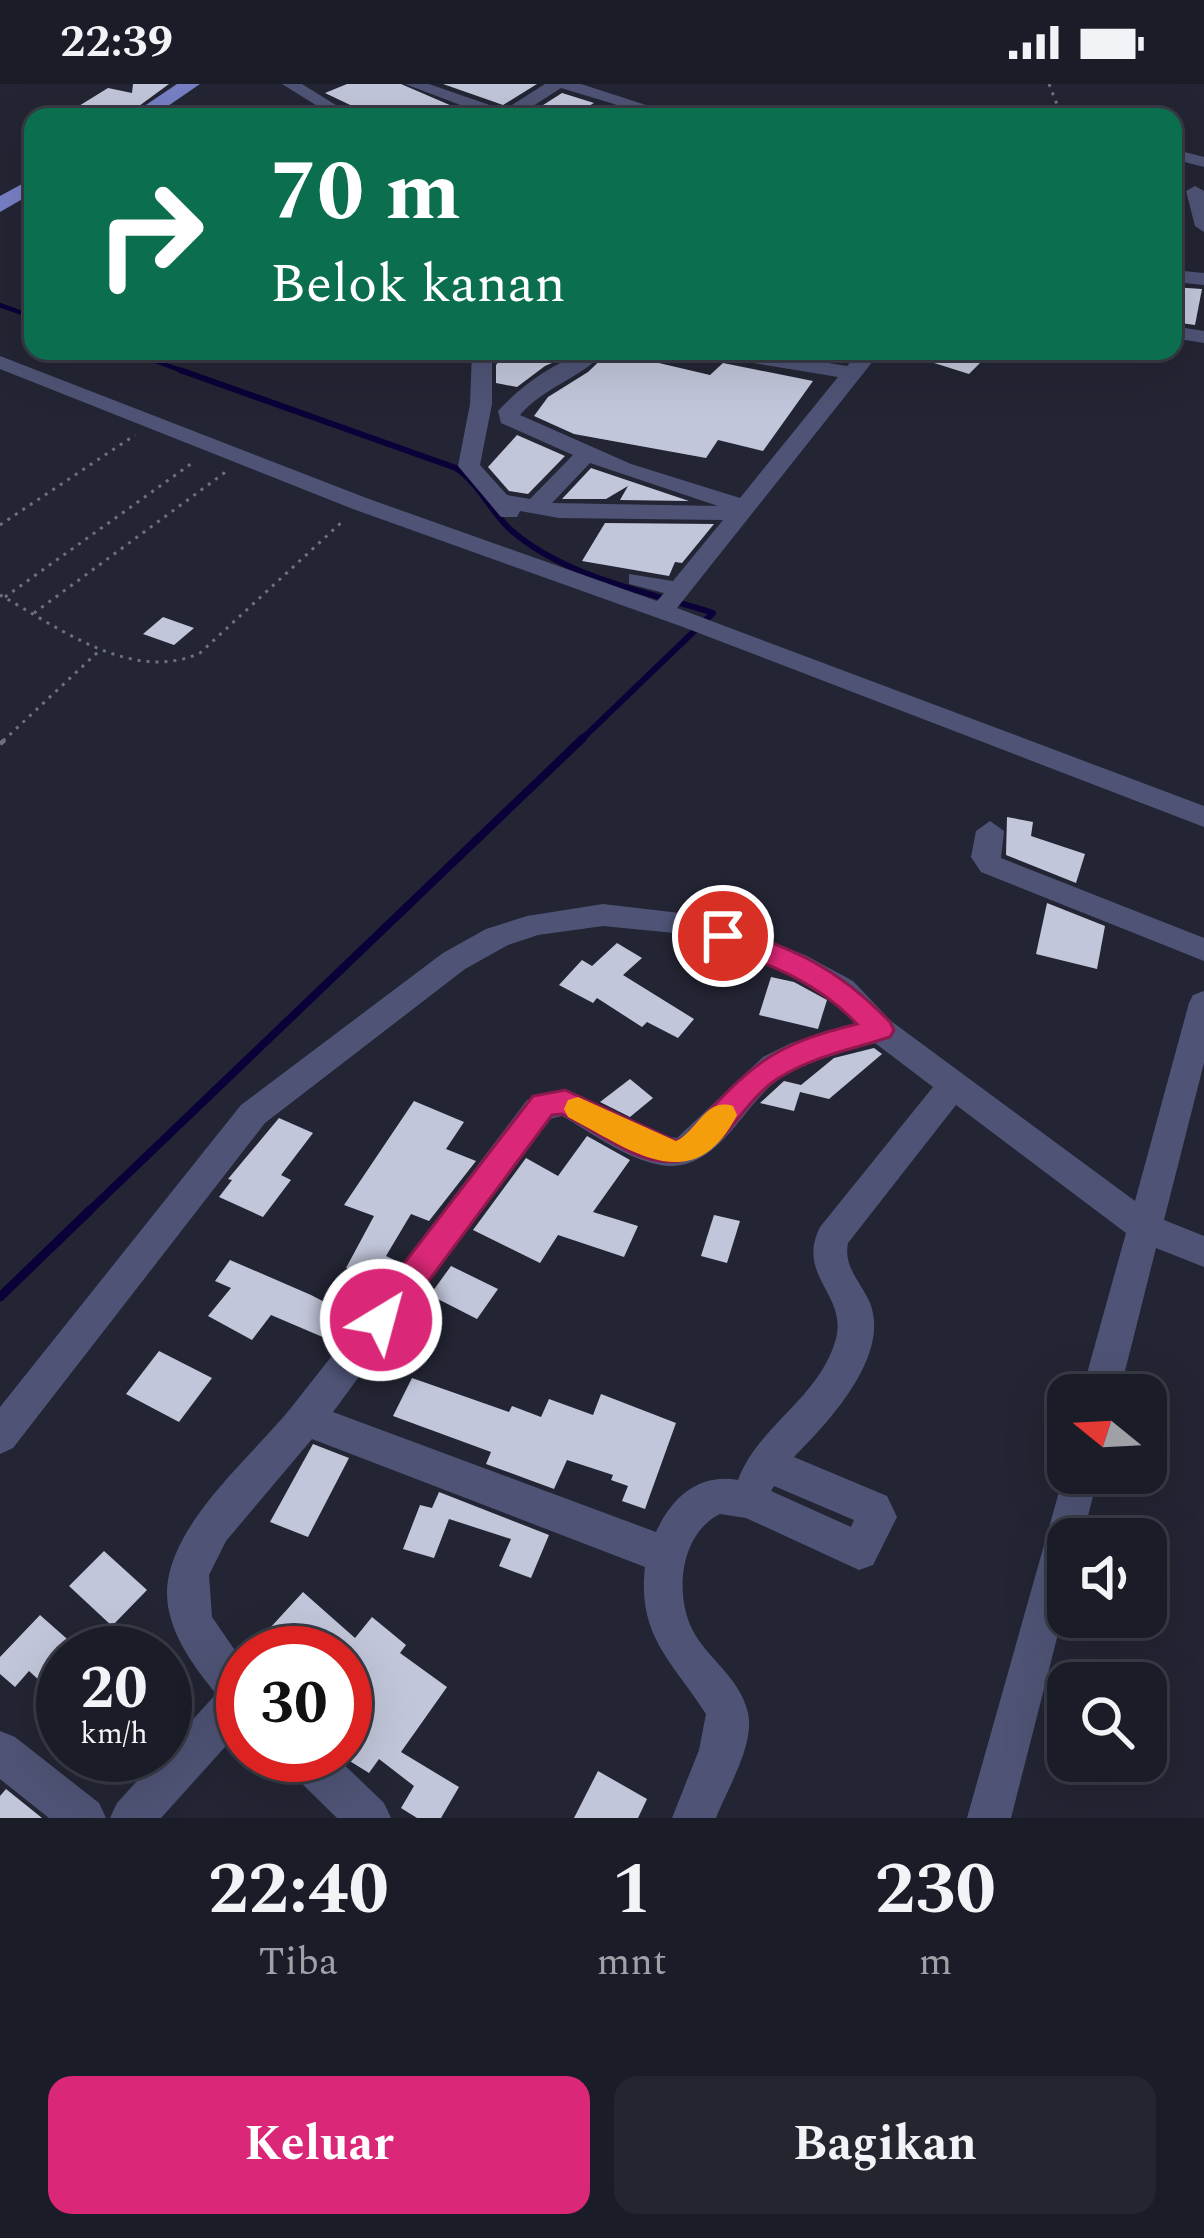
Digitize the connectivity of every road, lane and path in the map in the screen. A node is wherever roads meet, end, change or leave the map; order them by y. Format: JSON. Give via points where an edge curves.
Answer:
{"nodes":[{"id":1,"x":190,"y":84,"type":"edge"},
{"id":2,"x":290,"y":84,"type":"edge"},
{"id":3,"x":413,"y":84,"type":"edge"},
{"id":4,"x":560,"y":84,"type":"edge"},
{"id":5,"x":152,"y":108,"type":"edge"},
{"id":6,"x":331,"y":108,"type":"edge"},
{"id":7,"x":481,"y":108,"type":"edge"},
{"id":8,"x":521,"y":108,"type":"edge"},
{"id":9,"x":629,"y":108,"type":"edge"},
{"id":10,"x":482,"y":360,"type":"edge"},
{"id":11,"x":584,"y":360,"type":"edge"},
{"id":12,"x":772,"y":360,"type":"edge"},
{"id":13,"x":864,"y":360,"type":"edge"},
{"id":14,"x":0,"y":362,"type":"edge"},
{"id":15,"x":853,"y":373,"type":"junction"},
{"id":16,"x":155,"y":422,"type":"junction"},
{"id":17,"x":214,"y":447,"type":"junction"},
{"id":18,"x":586,"y":454,"type":"junction"},
{"id":19,"x":244,"y":458,"type":"junction"},
{"id":20,"x":361,"y":504,"type":"junction"},
{"id":21,"x":519,"y":505,"type":"junction"},
{"id":22,"x":746,"y":510,"type":"junction"},
{"id":23,"x":0,"y":525,"type":"edge"},
{"id":24,"x":638,"y":579,"type":"dead end"},
{"id":25,"x":3,"y":596,"type":"edge"},
{"id":26,"x":673,"y":599,"type":"junction"},
{"id":27,"x":34,"y":614,"type":"junction"},
{"id":28,"x":100,"y":650,"type":"junction"},
{"id":29,"x":0,"y":744,"type":"edge"},
{"id":30,"x":1204,"y":817,"type":"edge"},
{"id":31,"x":990,"y":831,"type":"dead end"},
{"id":32,"x":1204,"y":950,"type":"edge"},
{"id":33,"x":1204,"y":1003,"type":"edge"},
{"id":34,"x":880,"y":1030,"type":"junction"},
{"id":35,"x":953,"y":1085,"type":"junction"},
{"id":36,"x":1144,"y":1227,"type":"junction"},
{"id":37,"x":1204,"y":1252,"type":"edge"},
{"id":38,"x":1106,"y":1374,"type":"edge"},
{"id":39,"x":305,"y":1419,"type":"junction"},
{"id":40,"x":0,"y":1436,"type":"edge"},
{"id":41,"x":1074,"y":1494,"type":"edge"},
{"id":42,"x":666,"y":1555,"type":"junction"},
{"id":43,"x":216,"y":1661,"type":"edge"},
{"id":44,"x":216,"y":1725,"type":"edge"},
{"id":45,"x":0,"y":1752,"type":"edge"},
{"id":46,"x":331,"y":1782,"type":"edge"},
{"id":47,"x":84,"y":1818,"type":"edge"},
{"id":48,"x":132,"y":1818,"type":"edge"},
{"id":49,"x":369,"y":1818,"type":"edge"},
{"id":50,"x":694,"y":1818,"type":"edge"},
{"id":51,"x":989,"y":1818,"type":"edge"}],
"edges":[{"from":1,"to":5,"type":"main road"},
{"from":2,"to":6,"type":"street"},
{"from":3,"to":7,"type":"street"},
{"from":4,"to":8,"type":"street"},
{"from":4,"to":9,"type":"street"},
{"from":10,"to":21,"type":"street","via":[[469,466]]},
{"from":11,"to":18,"type":"street","via":[[508,414]]},
{"from":12,"to":15,"type":"street"},
{"from":13,"to":15,"type":"street"},
{"from":14,"to":16,"type":"street"},
{"from":15,"to":22,"type":"street"},
{"from":16,"to":17,"type":"street"},
{"from":16,"to":23,"type":"path"},
{"from":17,"to":19,"type":"street"},
{"from":17,"to":25,"type":"path"},
{"from":18,"to":21,"type":"street"},
{"from":18,"to":22,"type":"street"},
{"from":19,"to":20,"type":"street"},
{"from":19,"to":27,"type":"path"},
{"from":20,"to":26,"type":"street"},
{"from":20,"to":28,"type":"path","via":[[192,660],[166,664]]},
{"from":21,"to":22,"type":"street"},
{"from":22,"to":26,"type":"street"},
{"from":24,"to":26,"type":"street"},
{"from":25,"to":27,"type":"path"},
{"from":26,"to":30,"type":"street","via":[[699,625]]},
{"from":27,"to":28,"type":"path"},
{"from":28,"to":29,"type":"path"},
{"from":31,"to":32,"type":"street","via":[[991,865]]},
{"from":33,"to":36,"type":"street"},
{"from":34,"to":35,"type":"street"},
{"from":34,"to":39,"type":"street","via":[[812,1046],[762,1074],[696,1145],[677,1153],[565,1102],[544,1104]]},
{"from":34,"to":40,"type":"street","via":[[842,989],[687,923],[603,915],[497,937],[253,1114]]},
{"from":35,"to":36,"type":"street"},
{"from":35,"to":42,"type":"street","via":[[832,1237],[828,1267],[849,1297],[857,1329],[821,1404],[756,1481],[686,1516]]},
{"from":36,"to":37,"type":"street"},
{"from":36,"to":38,"type":"street"},
{"from":39,"to":42,"type":"street"},
{"from":39,"to":43,"type":"street","via":[[202,1542],[189,1574],[186,1609]]},
{"from":41,"to":51,"type":"street"},
{"from":42,"to":50,"type":"street","via":[[670,1626],[727,1711]]},
{"from":44,"to":48,"type":"street"},
{"from":45,"to":47,"type":"street"},
{"from":46,"to":49,"type":"street"}]}
